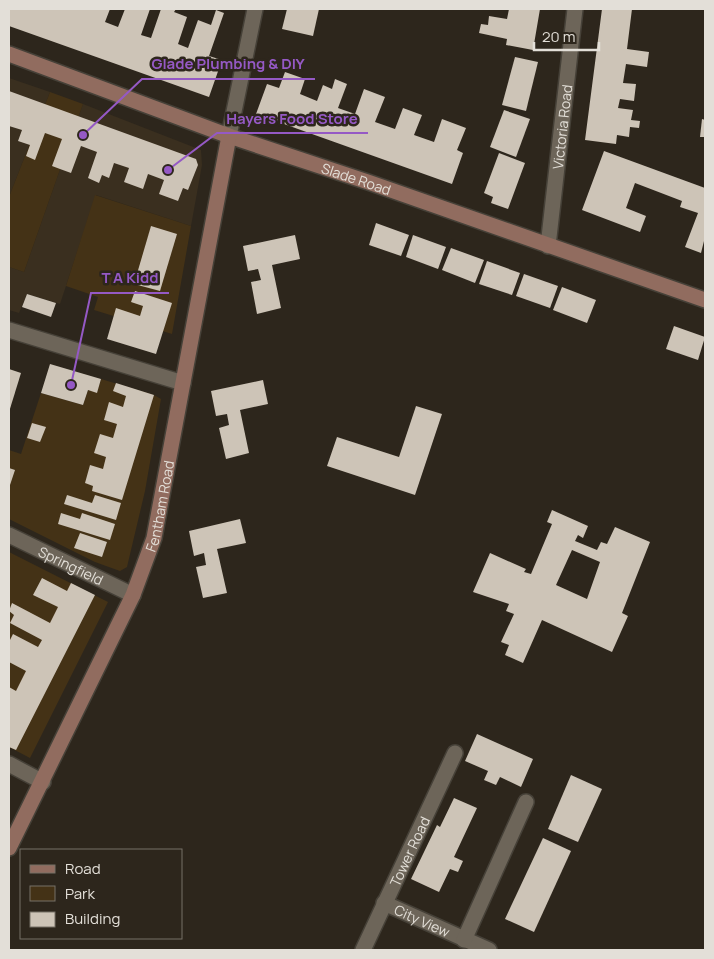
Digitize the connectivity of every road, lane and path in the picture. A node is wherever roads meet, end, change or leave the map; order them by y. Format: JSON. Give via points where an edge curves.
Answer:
{"nodes":[{"id":1,"x":255,"y":9,"type":"edge"},
{"id":2,"x":575,"y":9,"type":"edge"},
{"id":3,"x":9,"y":54,"type":"edge"},
{"id":4,"x":228,"y":136,"type":"junction"},
{"id":5,"x":548,"y":246,"type":"junction"},
{"id":6,"x":705,"y":300,"type":"edge"},
{"id":7,"x":9,"y":330,"type":"edge"},
{"id":8,"x":183,"y":383,"type":"junction"},
{"id":9,"x":9,"y":535,"type":"edge"},
{"id":10,"x":133,"y":595,"type":"junction"},
{"id":11,"x":455,"y":753,"type":"dead end"},
{"id":12,"x":9,"y":764,"type":"edge"},
{"id":13,"x":43,"y":782,"type":"junction"},
{"id":14,"x":526,"y":802,"type":"dead end"},
{"id":15,"x":9,"y":848,"type":"edge"},
{"id":16,"x":384,"y":903,"type":"junction"},
{"id":17,"x":464,"y":940,"type":"junction"},
{"id":18,"x":363,"y":950,"type":"edge"},
{"id":19,"x":489,"y":950,"type":"edge"}],
"edges":[{"from":1,"to":4,"type":"street"},
{"from":2,"to":5,"type":"street","name":"Victoria Road"},
{"from":3,"to":4,"type":"street","name":"Slade Road"},
{"from":4,"to":5,"type":"street","name":"Slade Road"},
{"from":4,"to":8,"type":"street","name":"Fentham Road"},
{"from":5,"to":6,"type":"street","name":"Slade Road"},
{"from":7,"to":8,"type":"street"},
{"from":8,"to":10,"type":"street","name":"Fentham Road","via":[[154,538]]},
{"from":9,"to":10,"type":"street","name":"Springfield"},
{"from":10,"to":13,"type":"street","name":"Fentham Road"},
{"from":11,"to":16,"type":"street","name":"Tower Road"},
{"from":12,"to":13,"type":"street"},
{"from":13,"to":15,"type":"street","name":"Fentham Road"},
{"from":14,"to":17,"type":"street"},
{"from":16,"to":17,"type":"street","name":"City View"},
{"from":16,"to":18,"type":"street","name":"Tower Road"},
{"from":17,"to":19,"type":"street","name":"City View"}]}
